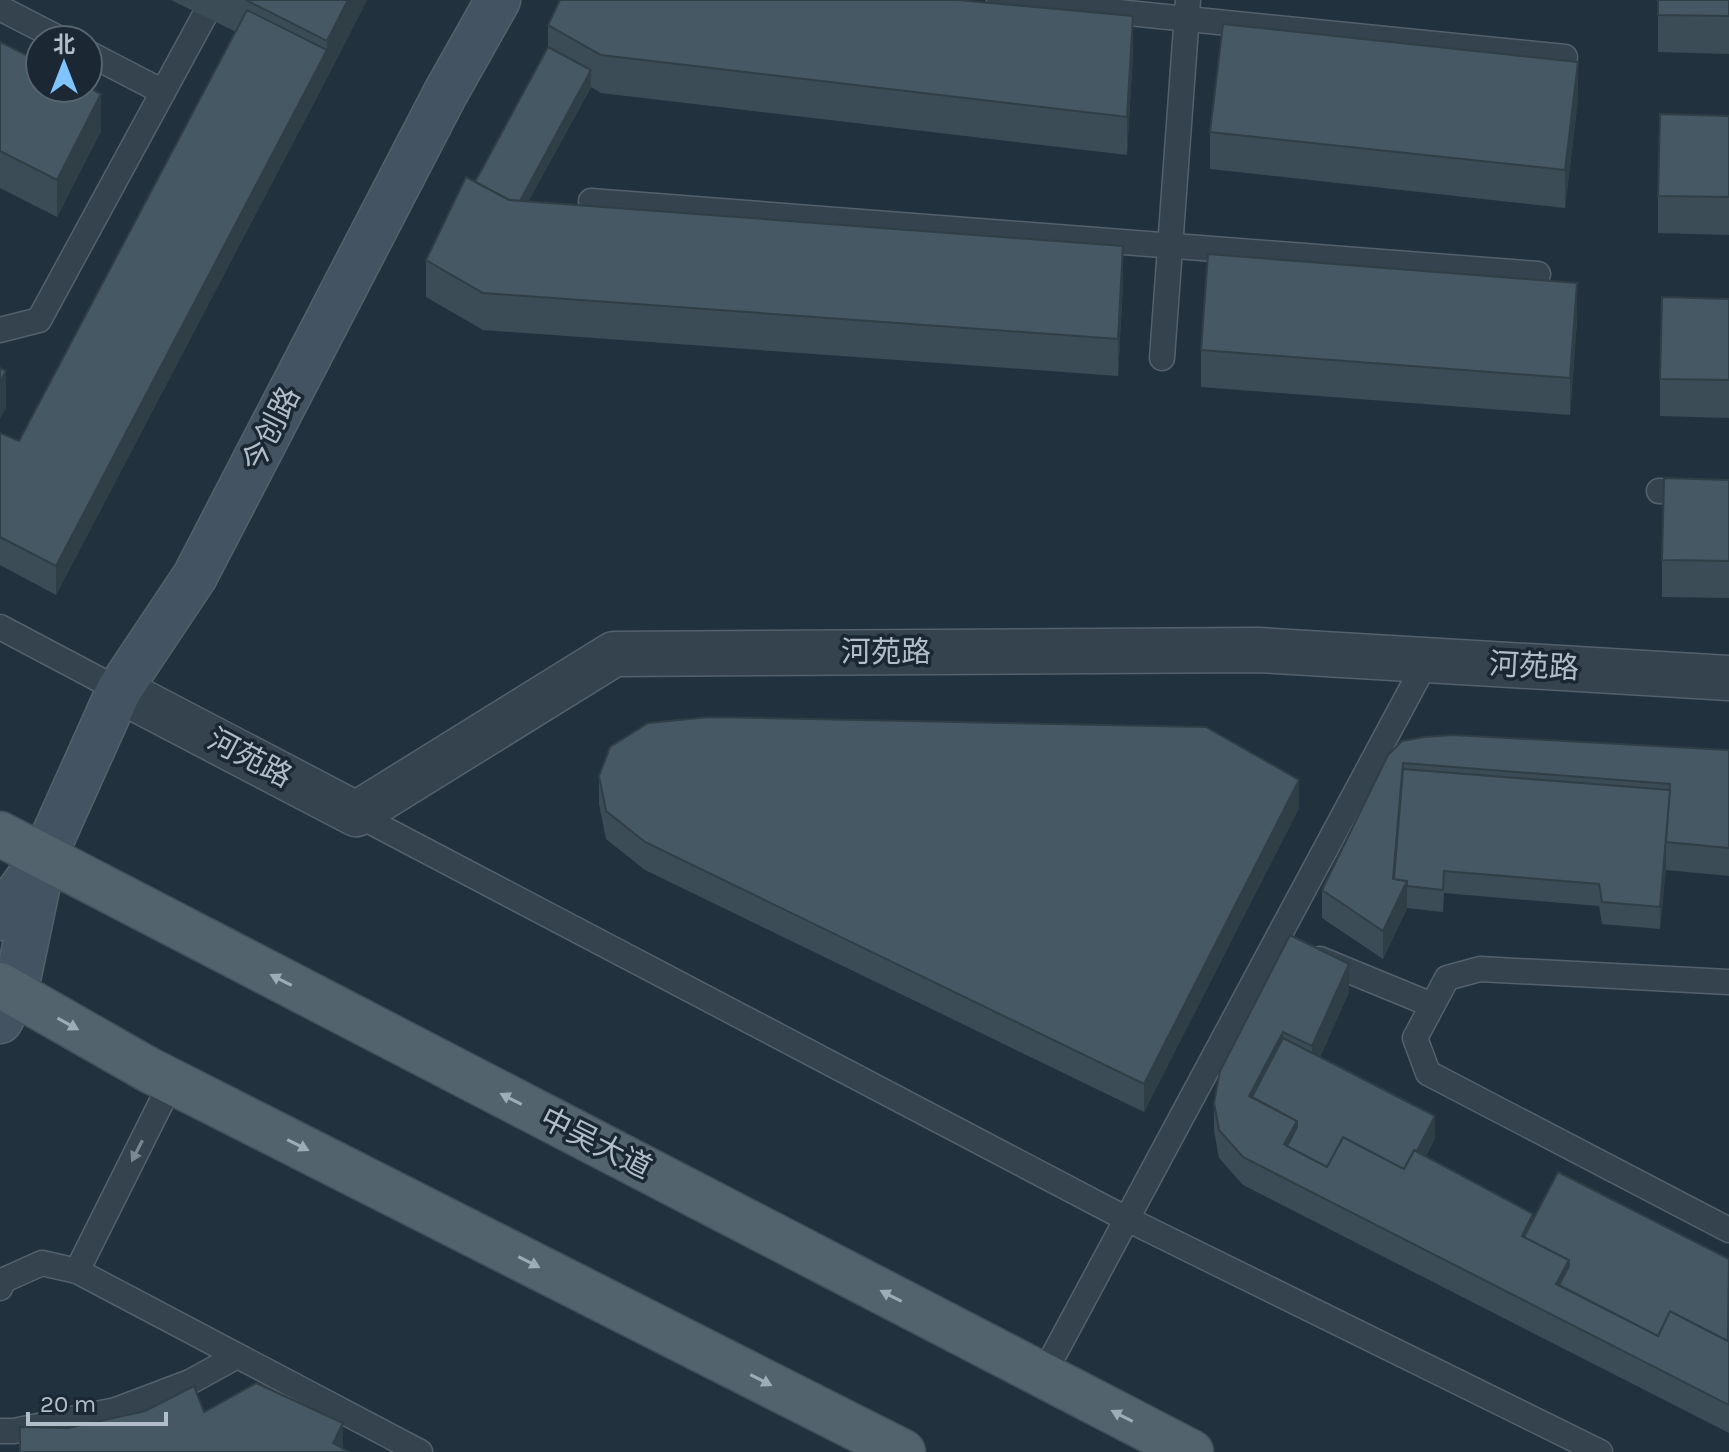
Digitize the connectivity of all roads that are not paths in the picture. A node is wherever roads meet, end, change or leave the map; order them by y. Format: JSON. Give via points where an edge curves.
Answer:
{"nodes":[{"id":1,"x":213,"y":0,"type":"edge"},
{"id":2,"x":498,"y":0,"type":"edge"},
{"id":3,"x":999,"y":0,"type":"edge"},
{"id":4,"x":0,"y":8,"type":"edge"},
{"id":5,"x":1188,"y":10,"type":"edge"},
{"id":6,"x":31,"y":24,"type":"edge"},
{"id":7,"x":1565,"y":57,"type":"edge"},
{"id":8,"x":104,"y":61,"type":"edge"},
{"id":9,"x":163,"y":92,"type":"junction"},
{"id":10,"x":591,"y":201,"type":"dead end"},
{"id":11,"x":1170,"y":245,"type":"junction"},
{"id":12,"x":1538,"y":274,"type":"dead end"},
{"id":13,"x":0,"y":330,"type":"edge"},
{"id":14,"x":1162,"y":358,"type":"dead end"},
{"id":15,"x":1659,"y":491,"type":"dead end"},
{"id":16,"x":1729,"y":494,"type":"edge"},
{"id":17,"x":0,"y":627,"type":"edge"},
{"id":18,"x":1427,"y":660,"type":"junction"},
{"id":19,"x":1729,"y":678,"type":"edge"},
{"id":20,"x":119,"y":690,"type":"junction"},
{"id":21,"x":356,"y":814,"type":"junction"},
{"id":22,"x":0,"y":834,"type":"edge"},
{"id":23,"x":44,"y":857,"type":"junction"},
{"id":24,"x":0,"y":918,"type":"edge"},
{"id":25,"x":1291,"y":947,"type":"junction"},
{"id":26,"x":1729,"y":982,"type":"edge"},
{"id":27,"x":5,"y":1000,"type":"edge"},
{"id":28,"x":1432,"y":1005,"type":"junction"},
{"id":29,"x":172,"y":1081,"type":"junction"},
{"id":30,"x":1127,"y":1219,"type":"junction"},
{"id":31,"x":1729,"y":1230,"type":"edge"},
{"id":32,"x":77,"y":1271,"type":"junction"},
{"id":33,"x":0,"y":1288,"type":"edge"},
{"id":34,"x":237,"y":1356,"type":"junction"},
{"id":35,"x":1043,"y":1375,"type":"junction"},
{"id":36,"x":0,"y":1431,"type":"edge"},
{"id":37,"x":420,"y":1452,"type":"edge"},
{"id":38,"x":903,"y":1452,"type":"edge"},
{"id":39,"x":1191,"y":1452,"type":"edge"},
{"id":40,"x":1600,"y":1452,"type":"edge"}],
"edges":[{"from":1,"to":9,"type":"lane"},
{"from":2,"to":20,"type":"main road","name":"今创路","via":[[195,576]]},
{"from":3,"to":5,"type":"lane"},
{"from":4,"to":6,"type":"lane"},
{"from":5,"to":7,"type":"lane"},
{"from":5,"to":11,"type":"lane"},
{"from":8,"to":9,"type":"lane"},
{"from":9,"to":13,"type":"lane","via":[[39,320]]},
{"from":10,"to":11,"type":"lane"},
{"from":11,"to":12,"type":"lane"},
{"from":11,"to":14,"type":"lane"},
{"from":15,"to":16,"type":"lane"},
{"from":17,"to":20,"type":"lane"},
{"from":18,"to":19,"type":"street","name":"河苑路"},
{"from":18,"to":21,"type":"street","name":"河苑路","via":[[1258,650],[614,654]]},
{"from":18,"to":25,"type":"lane"},
{"from":20,"to":21,"type":"street","name":"河苑路"},
{"from":20,"to":23,"type":"main road","name":"今创路"},
{"from":21,"to":30,"type":"lane"},
{"from":22,"to":23,"type":"main road","name":"中吴大道"},
{"from":23,"to":24,"type":"main road","name":"今创路"},
{"from":23,"to":27,"type":"main road","name":"今创路"},
{"from":35,"to":23,"type":"main road","name":"中吴大道","one_way":true},
{"from":25,"to":28,"type":"lane"},
{"from":25,"to":30,"type":"lane"},
{"from":26,"to":28,"type":"lane","via":[[1480,969],[1447,978]]},
{"from":27,"to":29,"type":"main road","one_way":true},
{"from":28,"to":31,"type":"lane","via":[[1415,1038],[1428,1073]]},
{"from":29,"to":32,"type":"lane","one_way":true},
{"from":29,"to":38,"type":"main road","one_way":true},
{"from":30,"to":35,"type":"lane"},
{"from":30,"to":40,"type":"lane"},
{"from":32,"to":33,"type":"lane","via":[[42,1263],[4,1280]]},
{"from":32,"to":34,"type":"lane"},
{"from":34,"to":36,"type":"lane","via":[[190,1382],[116,1410]]},
{"from":34,"to":37,"type":"lane"},
{"from":39,"to":35,"type":"main road","name":"中吴大道","one_way":true}]}
